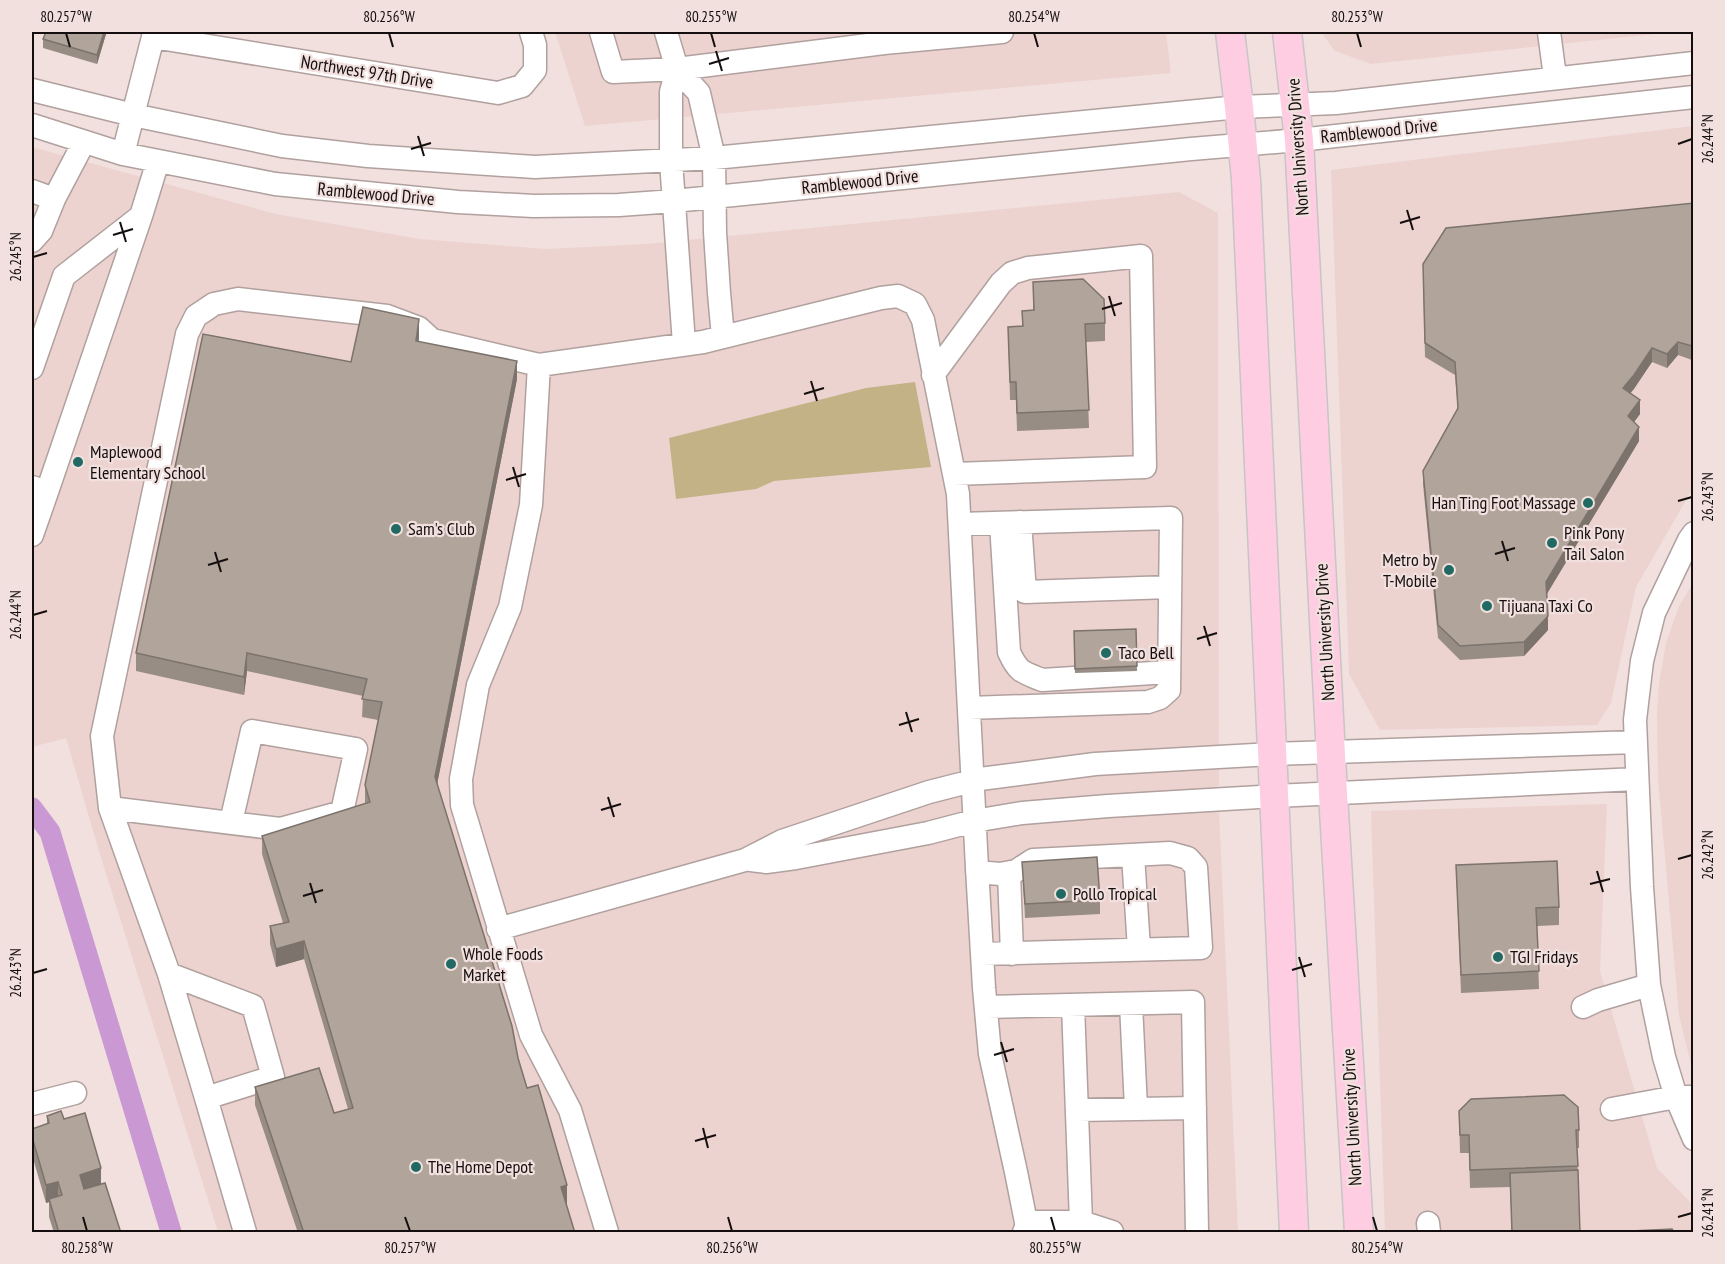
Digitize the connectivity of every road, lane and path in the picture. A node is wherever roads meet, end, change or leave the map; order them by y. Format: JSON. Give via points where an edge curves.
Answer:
{"nodes":[{"id":1,"x":531,"y":32,"type":"edge"},
{"id":2,"x":601,"y":32,"type":"edge"},
{"id":3,"x":666,"y":32,"type":"edge"},
{"id":4,"x":1002,"y":32,"type":"edge"},
{"id":5,"x":1230,"y":32,"type":"edge"},
{"id":6,"x":1287,"y":32,"type":"edge"},
{"id":7,"x":1549,"y":32,"type":"edge"},
{"id":8,"x":154,"y":34,"type":"edge"},
{"id":9,"x":1694,"y":63,"type":"edge"},
{"id":10,"x":677,"y":69,"type":"junction"},
{"id":11,"x":1555,"y":77,"type":"junction"},
{"id":12,"x":32,"y":90,"type":"edge"},
{"id":13,"x":1694,"y":97,"type":"edge"},
{"id":14,"x":1296,"y":105,"type":"junction"},
{"id":15,"x":1239,"y":107,"type":"junction"},
{"id":16,"x":133,"y":115,"type":"junction"},
{"id":17,"x":32,"y":125,"type":"edge"},
{"id":18,"x":1299,"y":140,"type":"junction"},
{"id":19,"x":84,"y":142,"type":"junction"},
{"id":20,"x":1243,"y":145,"type":"junction"},
{"id":21,"x":123,"y":154,"type":"junction"},
{"id":22,"x":714,"y":158,"type":"junction"},
{"id":23,"x":158,"y":161,"type":"junction"},
{"id":24,"x":671,"y":161,"type":"junction"},
{"id":25,"x":32,"y":192,"type":"edge"},
{"id":26,"x":715,"y":196,"type":"junction"},
{"id":27,"x":54,"y":199,"type":"junction"},
{"id":28,"x":674,"y":201,"type":"junction"},
{"id":29,"x":141,"y":216,"type":"junction"},
{"id":30,"x":32,"y":241,"type":"edge"},
{"id":31,"x":723,"y":337,"type":"junction"},
{"id":32,"x":684,"y":345,"type":"junction"},
{"id":33,"x":539,"y":365,"type":"junction"},
{"id":34,"x":32,"y":368,"type":"edge"},
{"id":35,"x":933,"y":375,"type":"junction"},
{"id":36,"x":954,"y":474,"type":"junction"},
{"id":37,"x":39,"y":490,"type":"edge"},
{"id":38,"x":1011,"y":523,"type":"junction"},
{"id":39,"x":960,"y":524,"type":"junction"},
{"id":40,"x":32,"y":535,"type":"edge"},
{"id":41,"x":1690,"y":548,"type":"edge"},
{"id":42,"x":1170,"y":587,"type":"junction"},
{"id":43,"x":1169,"y":672,"type":"junction"},
{"id":44,"x":969,"y":708,"type":"junction"},
{"id":45,"x":1636,"y":742,"type":"junction"},
{"id":46,"x":1331,"y":753,"type":"junction"},
{"id":47,"x":1272,"y":754,"type":"junction"},
{"id":48,"x":1637,"y":779,"type":"junction"},
{"id":49,"x":973,"y":780,"type":"junction"},
{"id":50,"x":1334,"y":794,"type":"junction"},
{"id":51,"x":1275,"y":796,"type":"junction"},
{"id":52,"x":110,"y":808,"type":"junction"},
{"id":53,"x":231,"y":822,"type":"junction"},
{"id":54,"x":974,"y":822,"type":"junction"},
{"id":55,"x":1133,"y":855,"type":"junction"},
{"id":56,"x":744,"y":860,"type":"junction"},
{"id":57,"x":977,"y":872,"type":"junction"},
{"id":58,"x":1009,"y":873,"type":"junction"},
{"id":59,"x":498,"y":929,"type":"junction"},
{"id":60,"x":1139,"y":949,"type":"junction"},
{"id":61,"x":982,"y":954,"type":"junction"},
{"id":62,"x":1011,"y":954,"type":"junction"},
{"id":63,"x":169,"y":974,"type":"junction"},
{"id":64,"x":1649,"y":985,"type":"junction"},
{"id":65,"x":1131,"y":1004,"type":"junction"},
{"id":66,"x":1073,"y":1005,"type":"junction"},
{"id":67,"x":1583,"y":1006,"type":"dead end"},
{"id":68,"x":986,"y":1008,"type":"junction"},
{"id":69,"x":75,"y":1093,"type":"dead end"},
{"id":70,"x":1685,"y":1097,"type":"edge"},
{"id":71,"x":206,"y":1098,"type":"junction"},
{"id":72,"x":32,"y":1104,"type":"edge"},
{"id":73,"x":1136,"y":1108,"type":"junction"},
{"id":74,"x":1195,"y":1108,"type":"junction"},
{"id":75,"x":1077,"y":1110,"type":"junction"},
{"id":76,"x":1612,"y":1110,"type":"dead end"},
{"id":77,"x":1694,"y":1139,"type":"edge"},
{"id":78,"x":1081,"y":1222,"type":"junction"},
{"id":79,"x":1025,"y":1227,"type":"edge"},
{"id":80,"x":245,"y":1233,"type":"edge"},
{"id":81,"x":607,"y":1233,"type":"edge"},
{"id":82,"x":1112,"y":1233,"type":"edge"},
{"id":83,"x":1197,"y":1233,"type":"edge"},
{"id":84,"x":1294,"y":1233,"type":"edge"},
{"id":85,"x":1359,"y":1233,"type":"edge"}],
"edges":[{"from":1,"to":8,"type":"street","name":"Northwest 97th Drive","via":[[535,70],[522,86],[498,93]]},
{"from":2,"to":10,"type":"street","via":[[614,72]]},
{"from":3,"to":10,"type":"street"},
{"from":4,"to":10,"type":"street"},
{"from":5,"to":15,"type":"main road"},
{"from":6,"to":14,"type":"main road","name":"North University Drive"},
{"from":7,"to":11,"type":"street"},
{"from":8,"to":16,"type":"street","name":"Northwest 97th Drive"},
{"from":9,"to":11,"type":"street","name":"Ramblewood Drive"},
{"from":10,"to":22,"type":"street","via":[[699,93]]},
{"from":10,"to":24,"type":"street","via":[[671,92]]},
{"from":11,"to":14,"type":"street","name":"Ramblewood Drive"},
{"from":12,"to":16,"type":"street","name":"Ramblewood Drive"},
{"from":13,"to":18,"type":"street","name":"Ramblewood Drive"},
{"from":14,"to":15,"type":"street","name":"Ramblewood Drive"},
{"from":14,"to":18,"type":"main road","name":"North University Drive"},
{"from":15,"to":20,"type":"main road"},
{"from":15,"to":22,"type":"street","name":"Ramblewood Drive"},
{"from":16,"to":21,"type":"street","name":"Northwest 97th Drive"},
{"from":16,"to":24,"type":"street","name":"Ramblewood Drive","via":[[282,146],[368,156],[535,167]]},
{"from":17,"to":19,"type":"street","name":"Ramblewood Drive"},
{"from":18,"to":20,"type":"street","name":"Ramblewood Drive"},
{"from":18,"to":46,"type":"main road","name":"North University Drive"},
{"from":19,"to":21,"type":"street","name":"Ramblewood Drive"},
{"from":19,"to":27,"type":"street"},
{"from":20,"to":26,"type":"street","name":"Ramblewood Drive"},
{"from":20,"to":47,"type":"main road"},
{"from":21,"to":23,"type":"street","name":"Ramblewood Drive"},
{"from":22,"to":24,"type":"street","name":"Ramblewood Drive"},
{"from":22,"to":26,"type":"street"},
{"from":23,"to":28,"type":"street","name":"Ramblewood Drive","via":[[275,184],[458,202],[534,206]]},
{"from":23,"to":29,"type":"street"},
{"from":24,"to":28,"type":"street"},
{"from":25,"to":27,"type":"street"},
{"from":26,"to":28,"type":"street","name":"Ramblewood Drive"},
{"from":26,"to":31,"type":"street"},
{"from":27,"to":30,"type":"street","via":[[41,231]]},
{"from":28,"to":32,"type":"street"},
{"from":29,"to":34,"type":"street","via":[[64,276]]},
{"from":29,"to":37,"type":"street"},
{"from":31,"to":32,"type":"street"},
{"from":31,"to":35,"type":"street","via":[[898,296],[915,304]]},
{"from":32,"to":33,"type":"street"},
{"from":33,"to":52,"type":"street","via":[[432,340],[419,328],[387,316],[238,299],[214,304],[196,316],[187,334],[102,736]]},
{"from":33,"to":59,"type":"street","via":[[531,505],[510,607],[478,685],[461,779],[462,808]]},
{"from":35,"to":36,"type":"street"},
{"from":35,"to":36,"type":"street","via":[[1012,273],[1140,256],[1145,467]]},
{"from":36,"to":39,"type":"street"},
{"from":37,"to":40,"type":"street"},
{"from":38,"to":39,"type":"street"},
{"from":38,"to":42,"type":"street","via":[[1024,592]]},
{"from":38,"to":42,"type":"street","via":[[1171,518]]},
{"from":38,"to":43,"type":"street","via":[[1009,652],[1023,673],[1042,680]]},
{"from":39,"to":44,"type":"street"},
{"from":41,"to":45,"type":"street","via":[[1654,613],[1642,661]]},
{"from":42,"to":43,"type":"street"},
{"from":43,"to":44,"type":"street","via":[[1169,690],[1149,702]]},
{"from":44,"to":49,"type":"street"},
{"from":45,"to":46,"type":"street"},
{"from":45,"to":48,"type":"street"},
{"from":46,"to":47,"type":"street"},
{"from":46,"to":50,"type":"main road","name":"North University Drive"},
{"from":47,"to":49,"type":"street","via":[[1095,764]]},
{"from":47,"to":51,"type":"main road"},
{"from":48,"to":50,"type":"street"},
{"from":48,"to":64,"type":"street"},
{"from":49,"to":54,"type":"street"},
{"from":49,"to":56,"type":"street","via":[[782,841]]},
{"from":50,"to":51,"type":"street"},
{"from":50,"to":85,"type":"main road","name":"North University Drive"},
{"from":51,"to":54,"type":"street","via":[[1022,813]]},
{"from":51,"to":84,"type":"main road"},
{"from":52,"to":53,"type":"street"},
{"from":52,"to":63,"type":"street"},
{"from":53,"to":53,"type":"street","via":[[280,829],[342,812],[356,749],[252,731]]},
{"from":54,"to":56,"type":"street","via":[[796,858]]},
{"from":54,"to":57,"type":"street"},
{"from":55,"to":58,"type":"street","via":[[1033,860]]},
{"from":55,"to":60,"type":"street"},
{"from":55,"to":60,"type":"street","via":[[1170,853],[1188,858],[1196,867],[1198,890],[1201,948]]},
{"from":56,"to":59,"type":"street"},
{"from":57,"to":58,"type":"street"},
{"from":57,"to":61,"type":"street"},
{"from":58,"to":62,"type":"street"},
{"from":59,"to":81,"type":"street","via":[[531,1035],[570,1110]]},
{"from":60,"to":62,"type":"street"},
{"from":61,"to":62,"type":"street"},
{"from":61,"to":68,"type":"street"},
{"from":63,"to":71,"type":"street"},
{"from":63,"to":71,"type":"street","via":[[253,1006],[273,1077]]},
{"from":64,"to":67,"type":"street"},
{"from":64,"to":70,"type":"street","via":[[1664,1056]]},
{"from":65,"to":66,"type":"street"},
{"from":65,"to":73,"type":"street"},
{"from":65,"to":74,"type":"street","via":[[1193,1002]]},
{"from":66,"to":68,"type":"street"},
{"from":66,"to":75,"type":"street"},
{"from":68,"to":79,"type":"street","via":[[990,1054]]},
{"from":69,"to":72,"type":"street"},
{"from":70,"to":76,"type":"street"},
{"from":70,"to":77,"type":"street"},
{"from":71,"to":80,"type":"street"},
{"from":73,"to":74,"type":"street"},
{"from":73,"to":75,"type":"street"},
{"from":74,"to":83,"type":"street"},
{"from":75,"to":78,"type":"street"},
{"from":78,"to":79,"type":"street"},
{"from":78,"to":82,"type":"street"}]}
